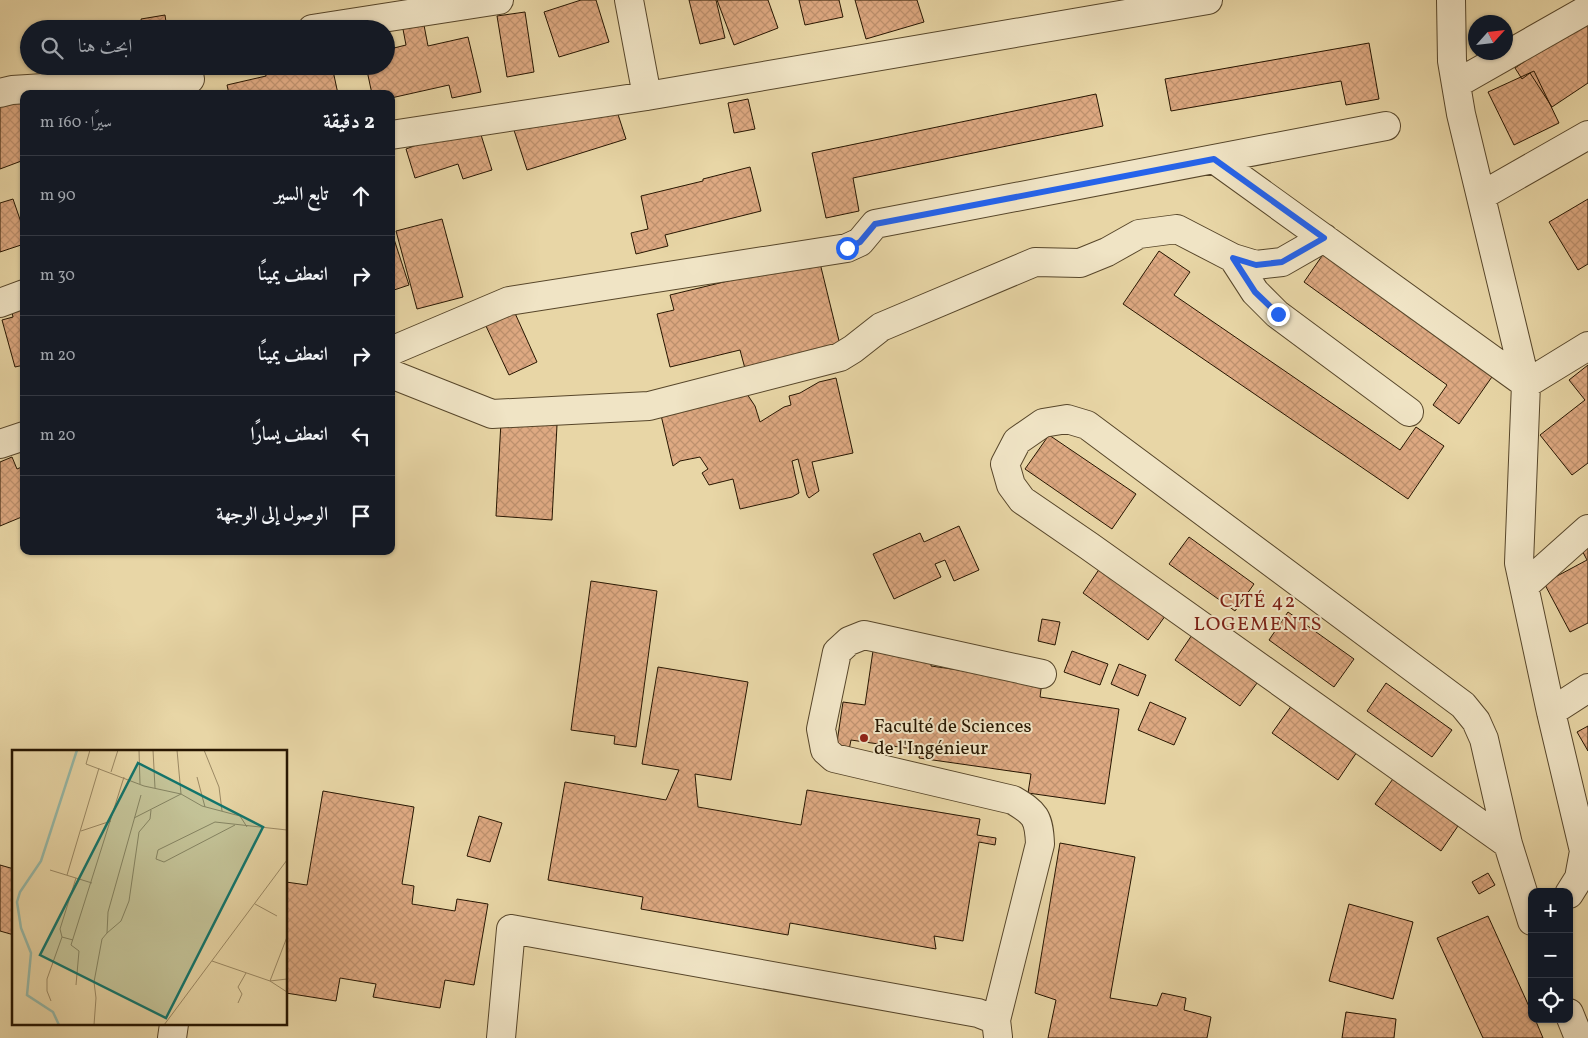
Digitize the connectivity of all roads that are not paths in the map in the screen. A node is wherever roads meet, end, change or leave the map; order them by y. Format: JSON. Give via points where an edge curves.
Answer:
{"nodes":[{"id":1,"x":498,"y":0,"type":"edge"},
{"id":2,"x":630,"y":0,"type":"edge"},
{"id":3,"x":1208,"y":0,"type":"edge"},
{"id":4,"x":1451,"y":0,"type":"edge"},
{"id":5,"x":1108,"y":8,"type":"edge"},
{"id":6,"x":1588,"y":10,"type":"edge"},
{"id":7,"x":370,"y":20,"type":"edge"},
{"id":8,"x":194,"y":80,"type":"edge"},
{"id":9,"x":1456,"y":84,"type":"junction"},
{"id":10,"x":0,"y":93,"type":"edge"},
{"id":11,"x":647,"y":96,"type":"junction"},
{"id":12,"x":1386,"y":126,"type":"dead end"},
{"id":13,"x":395,"y":133,"type":"edge"},
{"id":14,"x":1588,"y":135,"type":"edge"},
{"id":15,"x":1214,"y":159,"type":"junction"},
{"id":16,"x":1481,"y":196,"type":"junction"},
{"id":17,"x":1324,"y":238,"type":"junction"},
{"id":18,"x":1233,"y":258,"type":"junction"},
{"id":19,"x":20,"y":296,"type":"edge"},
{"id":20,"x":0,"y":303,"type":"edge"},
{"id":21,"x":1588,"y":346,"type":"edge"},
{"id":22,"x":395,"y":349,"type":"edge"},
{"id":23,"x":395,"y":376,"type":"edge"},
{"id":24,"x":1526,"y":384,"type":"junction"},
{"id":25,"x":1409,"y":412,"type":"dead end"},
{"id":26,"x":20,"y":437,"type":"edge"},
{"id":27,"x":0,"y":444,"type":"edge"},
{"id":28,"x":1588,"y":529,"type":"edge"},
{"id":29,"x":1524,"y":586,"type":"junction"},
{"id":30,"x":1042,"y":674,"type":"dead end"},
{"id":31,"x":1588,"y":688,"type":"edge"},
{"id":32,"x":1551,"y":712,"type":"junction"},
{"id":33,"x":1508,"y":844,"type":"junction"},
{"id":34,"x":1573,"y":888,"type":"edge"},
{"id":35,"x":1528,"y":908,"type":"edge"},
{"id":36,"x":1573,"y":1023,"type":"edge"},
{"id":37,"x":997,"y":1029,"type":"edge"},
{"id":38,"x":501,"y":1038,"type":"edge"},
{"id":39,"x":1579,"y":1038,"type":"edge"}],
"edges":[{"from":1,"to":7,"type":"street"},
{"from":2,"to":11,"type":"street"},
{"from":3,"to":5,"type":"street"},
{"from":4,"to":9,"type":"street","via":[[1452,61]]},
{"from":5,"to":11,"type":"street"},
{"from":6,"to":9,"type":"street"},
{"from":8,"to":10,"type":"street"},
{"from":9,"to":16,"type":"street"},
{"from":11,"to":13,"type":"street"},
{"from":12,"to":15,"type":"street"},
{"from":14,"to":16,"type":"street"},
{"from":15,"to":17,"type":"street"},
{"from":15,"to":22,"type":"street","via":[[875,224],[860,242],[847,248],[509,301]]},
{"from":16,"to":24,"type":"street"},
{"from":17,"to":18,"type":"street","via":[[1282,262],[1256,265]]},
{"from":17,"to":24,"type":"street"},
{"from":18,"to":23,"type":"street","via":[[1177,229],[1139,234],[1080,263],[1035,262],[881,327],[840,357],[649,406],[492,414]]},
{"from":18,"to":25,"type":"street","via":[[1255,292],[1278,314]]},
{"from":19,"to":20,"type":"street"},
{"from":21,"to":24,"type":"street"},
{"from":24,"to":29,"type":"street","via":[[1519,563]]},
{"from":26,"to":27,"type":"street"},
{"from":28,"to":29,"type":"street"},
{"from":29,"to":32,"type":"street"},
{"from":30,"to":37,"type":"street","via":[[864,636],[849,641],[837,652],[821,729],[825,750],[834,758],[1013,800],[1031,811],[1040,826],[1040,844]]},
{"from":31,"to":32,"type":"street"},
{"from":32,"to":34,"type":"street","via":[[1584,851],[1579,878]]},
{"from":33,"to":33,"type":"street","via":[[1484,739],[1476,721],[1463,705],[1087,425],[1067,419],[1043,423],[1017,441],[1005,464],[1011,485],[1022,500]]},
{"from":33,"to":35,"type":"street"},
{"from":36,"to":39,"type":"street"},
{"from":37,"to":38,"type":"street","via":[[978,1013],[511,929]]}]}
